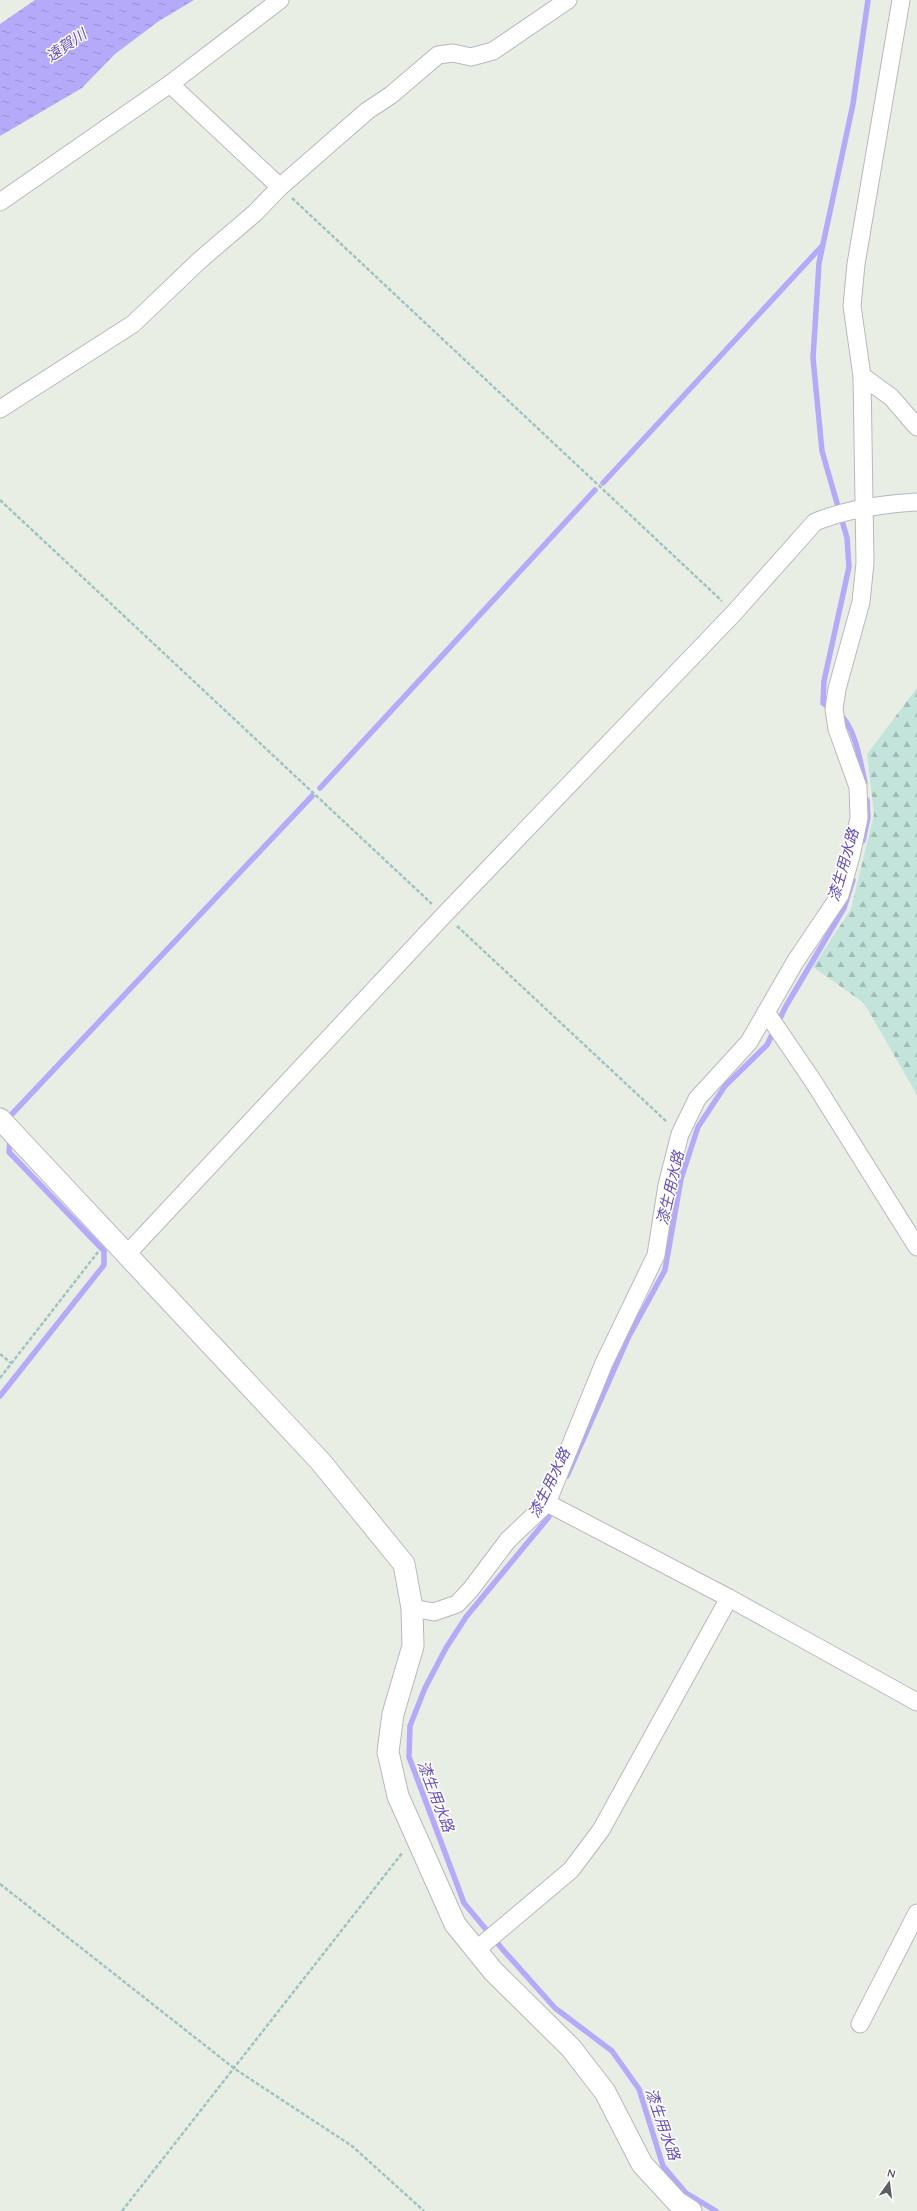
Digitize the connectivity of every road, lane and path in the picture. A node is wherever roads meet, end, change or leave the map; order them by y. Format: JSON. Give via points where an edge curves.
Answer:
{"nodes":[{"id":1,"x":280,"y":0,"type":"edge"},
{"id":2,"x":568,"y":0,"type":"edge"},
{"id":3,"x":900,"y":0,"type":"edge"},
{"id":4,"x":170,"y":84,"type":"junction"},
{"id":5,"x":280,"y":187,"type":"junction"},
{"id":6,"x":0,"y":202,"type":"edge"},
{"id":7,"x":862,"y":376,"type":"junction"},
{"id":8,"x":0,"y":409,"type":"edge"},
{"id":9,"x":917,"y":427,"type":"edge"},
{"id":10,"x":0,"y":500,"type":"edge"},
{"id":11,"x":917,"y":502,"type":"edge"},
{"id":12,"x":864,"y":509,"type":"junction"},
{"id":13,"x":734,"y":613,"type":"junction"},
{"id":14,"x":444,"y":915,"type":"junction"},
{"id":15,"x":766,"y":1012,"type":"junction"},
{"id":16,"x":0,"y":1119,"type":"edge"},
{"id":17,"x":680,"y":1134,"type":"junction"},
{"id":18,"x":917,"y":1247,"type":"edge"},
{"id":19,"x":97,"y":1253,"type":"dead end"},
{"id":20,"x":126,"y":1255,"type":"junction"},
{"id":21,"x":0,"y":1354,"type":"edge"},
{"id":22,"x":11,"y":1363,"type":"junction"},
{"id":23,"x":0,"y":1378,"type":"edge"},
{"id":24,"x":547,"y":1503,"type":"junction"},
{"id":25,"x":729,"y":1598,"type":"junction"},
{"id":26,"x":412,"y":1608,"type":"junction"},
{"id":27,"x":917,"y":1702,"type":"edge"},
{"id":28,"x":416,"y":1835,"type":"junction"},
{"id":29,"x":0,"y":1884,"type":"edge"},
{"id":30,"x":917,"y":1913,"type":"edge"},
{"id":31,"x":476,"y":1950,"type":"junction"},
{"id":32,"x":860,"y":2024,"type":"dead end"},
{"id":33,"x":235,"y":2069,"type":"junction"},
{"id":34,"x":122,"y":2211,"type":"edge"},
{"id":35,"x":424,"y":2211,"type":"edge"},
{"id":36,"x":691,"y":2211,"type":"edge"}],
"edges":[{"from":1,"to":4,"type":"street"},
{"from":2,"to":5,"type":"street","via":[[493,51],[471,57],[453,53],[438,55],[391,95],[366,112]]},
{"from":3,"to":7,"type":"street","via":[[856,264],[852,306]]},
{"from":4,"to":5,"type":"street"},
{"from":4,"to":6,"type":"street"},
{"from":5,"to":8,"type":"street","via":[[133,324]]},
{"from":5,"to":13,"type":"path"},
{"from":7,"to":9,"type":"street","via":[[891,397]]},
{"from":7,"to":12,"type":"street"},
{"from":10,"to":14,"type":"path"},
{"from":11,"to":12,"type":"street"},
{"from":12,"to":13,"type":"street","via":[[831,515],[816,522]]},
{"from":12,"to":15,"type":"street","via":[[865,563],[861,602],[834,709],[837,729],[858,787],[859,818],[840,895],[795,962]]},
{"from":13,"to":14,"type":"street"},
{"from":14,"to":17,"type":"path"},
{"from":14,"to":20,"type":"street"},
{"from":15,"to":17,"type":"street","via":[[749,1042],[697,1099]]},
{"from":15,"to":18,"type":"street","via":[[813,1081]]},
{"from":16,"to":20,"type":"street"},
{"from":17,"to":24,"type":"street","via":[[667,1185],[656,1255],[604,1363]]},
{"from":19,"to":22,"type":"path"},
{"from":20,"to":26,"type":"street","via":[[320,1461],[404,1564]]},
{"from":21,"to":22,"type":"path"},
{"from":22,"to":23,"type":"path"},
{"from":24,"to":25,"type":"street"},
{"from":24,"to":26,"type":"street","via":[[508,1540],[457,1604],[434,1612]]},
{"from":25,"to":27,"type":"street"},
{"from":25,"to":31,"type":"street","via":[[601,1830],[572,1870]]},
{"from":26,"to":28,"type":"street","via":[[413,1646],[393,1714],[388,1752],[398,1796]]},
{"from":28,"to":31,"type":"street","via":[[455,1924]]},
{"from":28,"to":33,"type":"path"},
{"from":29,"to":33,"type":"path"},
{"from":30,"to":32,"type":"street"},
{"from":31,"to":36,"type":"street","via":[[493,1971],[571,2048],[605,2092],[642,2164],[676,2202]]},
{"from":33,"to":34,"type":"path"},
{"from":33,"to":35,"type":"path","via":[[352,2146]]}]}
